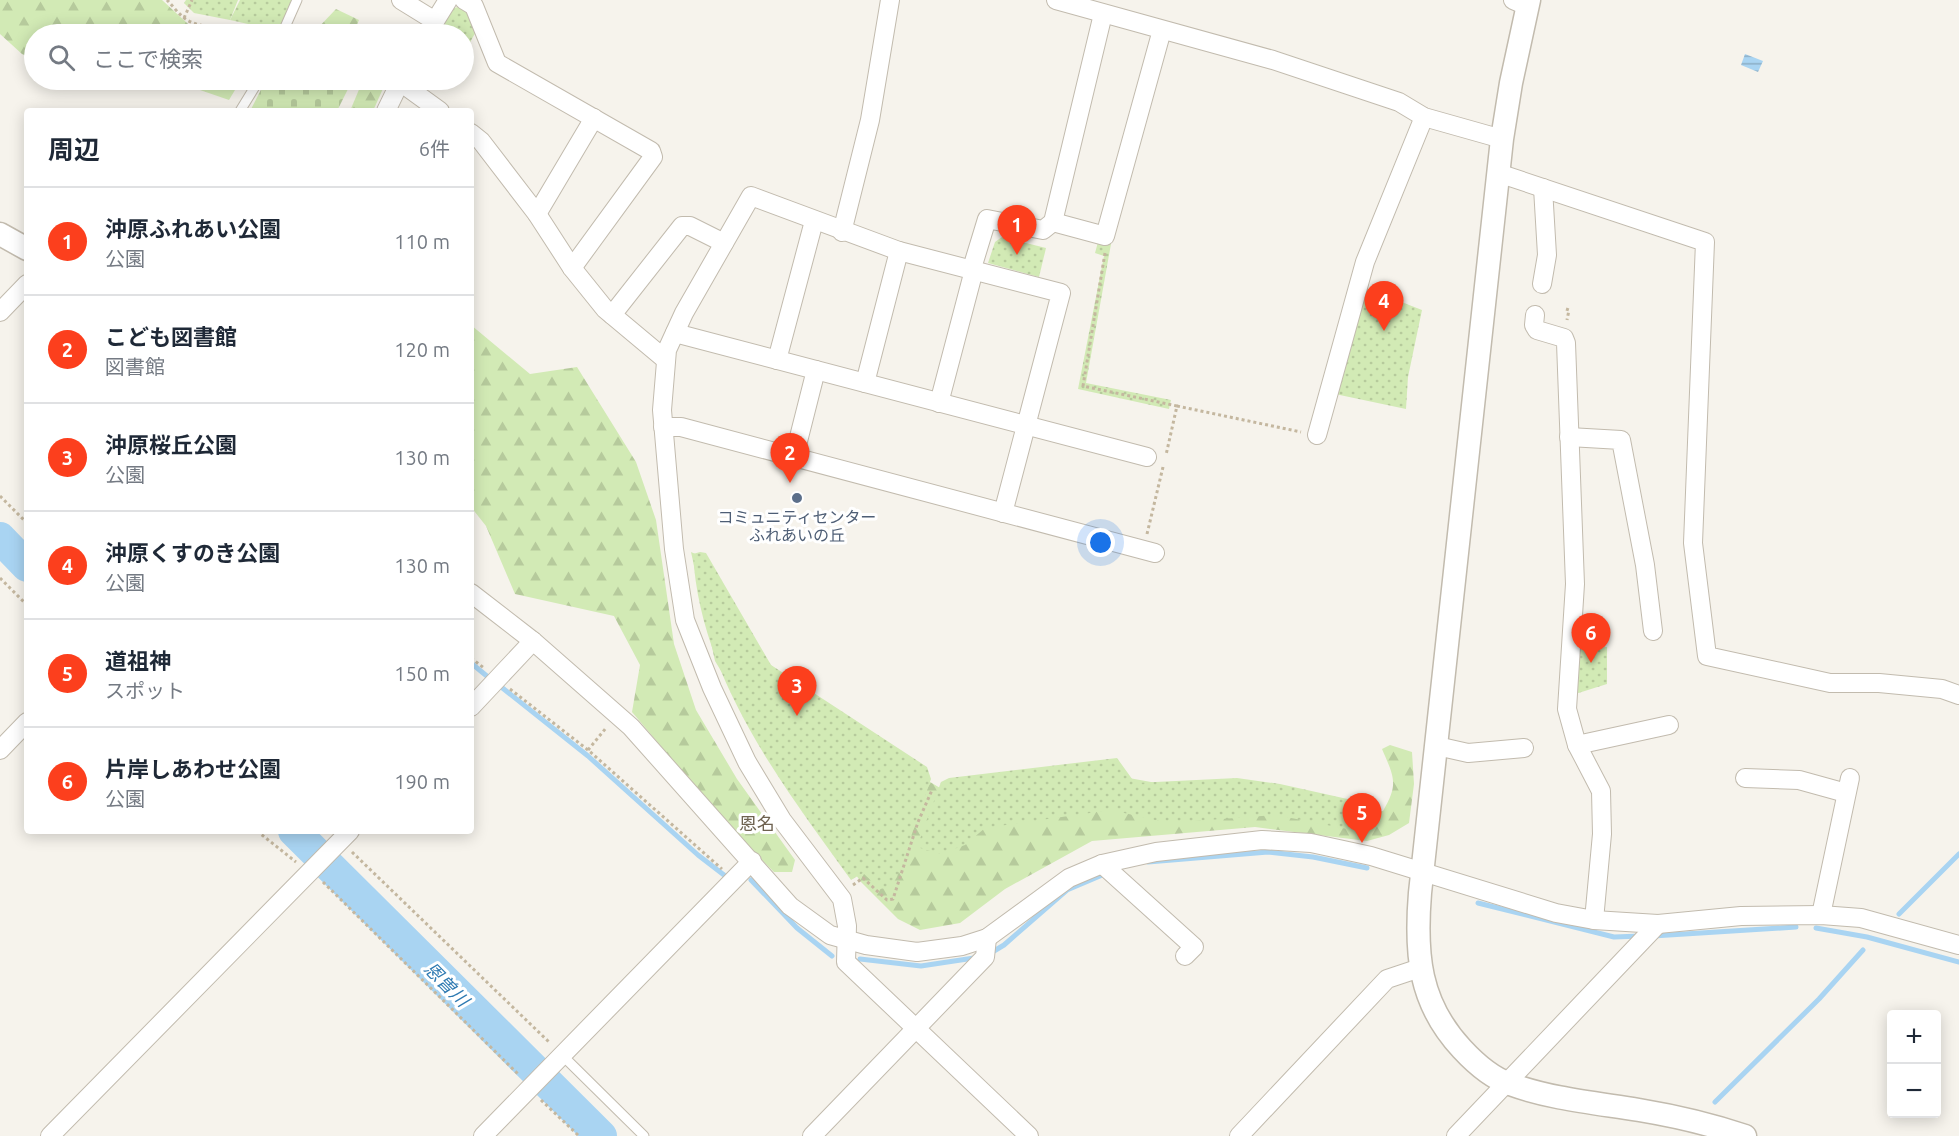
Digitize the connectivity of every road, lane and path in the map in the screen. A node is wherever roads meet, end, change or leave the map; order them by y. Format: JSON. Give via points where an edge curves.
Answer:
{"nodes":[{"id":1,"x":167,"y":0,"type":"edge"},
{"id":2,"x":192,"y":0,"type":"edge"},
{"id":3,"x":297,"y":0,"type":"edge"},
{"id":4,"x":401,"y":0,"type":"edge"},
{"id":5,"x":448,"y":0,"type":"edge"},
{"id":6,"x":464,"y":0,"type":"edge"},
{"id":7,"x":890,"y":0,"type":"edge"},
{"id":8,"x":1056,"y":0,"type":"edge"},
{"id":9,"x":1523,"y":2,"type":"edge"},
{"id":10,"x":1099,"y":8,"type":"edge"},
{"id":11,"x":184,"y":18,"type":"junction"},
{"id":12,"x":197,"y":24,"type":"edge"},
{"id":13,"x":286,"y":24,"type":"edge"},
{"id":14,"x":427,"y":24,"type":"edge"},
{"id":15,"x":433,"y":24,"type":"edge"},
{"id":16,"x":1162,"y":30,"type":"junction"},
{"id":17,"x":253,"y":90,"type":"edge"},
{"id":18,"x":396,"y":90,"type":"edge"},
{"id":19,"x":413,"y":90,"type":"edge"},
{"id":20,"x":242,"y":108,"type":"edge"},
{"id":21,"x":388,"y":108,"type":"edge"},
{"id":22,"x":436,"y":108,"type":"edge"},
{"id":23,"x":1424,"y":117,"type":"junction"},
{"id":24,"x":594,"y":118,"type":"junction"},
{"id":25,"x":474,"y":135,"type":"edge"},
{"id":26,"x":1502,"y":139,"type":"junction"},
{"id":27,"x":1498,"y":173,"type":"junction"},
{"id":28,"x":1543,"y":188,"type":"junction"},
{"id":29,"x":537,"y":214,"type":"junction"},
{"id":30,"x":814,"y":221,"type":"junction"},
{"id":31,"x":1053,"y":222,"type":"junction"},
{"id":32,"x":842,"y":232,"type":"junction"},
{"id":33,"x":0,"y":234,"type":"edge"},
{"id":34,"x":1101,"y":235,"type":"junction"},
{"id":35,"x":724,"y":243,"type":"junction"},
{"id":36,"x":24,"y":247,"type":"edge"},
{"id":37,"x":899,"y":251,"type":"junction"},
{"id":38,"x":572,"y":268,"type":"junction"},
{"id":39,"x":974,"y":270,"type":"junction"},
{"id":40,"x":1542,"y":284,"type":"dead end"},
{"id":41,"x":24,"y":287,"type":"edge"},
{"id":42,"x":0,"y":312,"type":"edge"},
{"id":43,"x":612,"y":315,"type":"junction"},
{"id":44,"x":1535,"y":315,"type":"dead end"},
{"id":45,"x":675,"y":333,"type":"junction"},
{"id":46,"x":666,"y":360,"type":"junction"},
{"id":47,"x":777,"y":360,"type":"junction"},
{"id":48,"x":816,"y":370,"type":"junction"},
{"id":49,"x":865,"y":383,"type":"junction"},
{"id":50,"x":939,"y":403,"type":"junction"},
{"id":51,"x":1177,"y":406,"type":"junction"},
{"id":52,"x":1026,"y":425,"type":"junction"},
{"id":53,"x":663,"y":427,"type":"junction"},
{"id":54,"x":1317,"y":435,"type":"joint"},
{"id":55,"x":1569,"y":437,"type":"junction"},
{"id":56,"x":794,"y":458,"type":"junction"},
{"id":57,"x":1147,"y":458,"type":"dead end"},
{"id":58,"x":0,"y":496,"type":"edge"},
{"id":59,"x":1003,"y":513,"type":"junction"},
{"id":60,"x":24,"y":520,"type":"edge"},
{"id":61,"x":1150,"y":552,"type":"joint"},
{"id":62,"x":0,"y":578,"type":"edge"},
{"id":63,"x":474,"y":595,"type":"edge"},
{"id":64,"x":24,"y":602,"type":"edge"},
{"id":65,"x":1653,"y":632,"type":"dead end"},
{"id":66,"x":533,"y":641,"type":"junction"},
{"id":67,"x":474,"y":660,"type":"edge"},
{"id":68,"x":498,"y":680,"type":"junction"},
{"id":69,"x":1959,"y":695,"type":"edge"},
{"id":70,"x":474,"y":704,"type":"edge"},
{"id":71,"x":616,"y":714,"type":"junction"},
{"id":72,"x":1669,"y":724,"type":"dead end"},
{"id":73,"x":24,"y":725,"type":"edge"},
{"id":74,"x":1437,"y":746,"type":"junction"},
{"id":75,"x":1577,"y":746,"type":"junction"},
{"id":76,"x":1524,"y":748,"type":"dead end"},
{"id":77,"x":0,"y":750,"type":"edge"},
{"id":78,"x":588,"y":750,"type":"junction"},
{"id":79,"x":1757,"y":774,"type":"dead end"},
{"id":80,"x":932,"y":790,"type":"dead end"},
{"id":81,"x":262,"y":834,"type":"edge"},
{"id":82,"x":342,"y":839,"type":"edge"},
{"id":83,"x":752,"y":861,"type":"junction"},
{"id":84,"x":1102,"y":864,"type":"junction"},
{"id":85,"x":1423,"y":870,"type":"junction"},
{"id":86,"x":309,"y":872,"type":"junction"},
{"id":87,"x":734,"y":880,"type":"junction"},
{"id":88,"x":840,"y":896,"type":"junction"},
{"id":89,"x":1821,"y":915,"type":"junction"},
{"id":90,"x":1594,"y":920,"type":"junction"},
{"id":91,"x":1650,"y":933,"type":"junction"},
{"id":92,"x":987,"y":938,"type":"junction"},
{"id":93,"x":848,"y":940,"type":"junction"},
{"id":94,"x":1959,"y":945,"type":"edge"},
{"id":95,"x":1194,"y":947,"type":"dead end"},
{"id":96,"x":1420,"y":968,"type":"junction"},
{"id":97,"x":915,"y":1028,"type":"junction"},
{"id":98,"x":560,"y":1057,"type":"junction"},
{"id":99,"x":1507,"y":1083,"type":"junction"},
{"id":100,"x":531,"y":1087,"type":"junction"},
{"id":101,"x":50,"y":1136,"type":"edge"},
{"id":102,"x":483,"y":1136,"type":"edge"},
{"id":103,"x":579,"y":1136,"type":"edge"},
{"id":104,"x":644,"y":1136,"type":"edge"},
{"id":105,"x":812,"y":1136,"type":"edge"},
{"id":106,"x":1029,"y":1136,"type":"edge"},
{"id":107,"x":1239,"y":1136,"type":"edge"},
{"id":108,"x":1456,"y":1136,"type":"edge"},
{"id":109,"x":1745,"y":1136,"type":"edge"}],
"edges":[{"from":1,"to":11,"type":"path"},
{"from":2,"to":11,"type":"path"},
{"from":3,"to":13,"type":"lane"},
{"from":4,"to":14,"type":"street"},
{"from":5,"to":15,"type":"street"},
{"from":6,"to":24,"type":"street","via":[[474,6],[497,63]]},
{"from":7,"to":32,"type":"street","via":[[870,120]]},
{"from":8,"to":10,"type":"street"},
{"from":9,"to":26,"type":"street"},
{"from":10,"to":16,"type":"street"},
{"from":10,"to":31,"type":"street"},
{"from":11,"to":12,"type":"path"},
{"from":16,"to":23,"type":"street","via":[[1273,60],[1399,102]]},
{"from":16,"to":34,"type":"street","via":[[1105,236]]},
{"from":17,"to":20,"type":"lane"},
{"from":18,"to":21,"type":"street"},
{"from":19,"to":22,"type":"street"},
{"from":23,"to":26,"type":"street"},
{"from":23,"to":54,"type":"street","via":[[1365,262]]},
{"from":24,"to":29,"type":"street"},
{"from":24,"to":38,"type":"street","via":[[651,151],[653,157]]},
{"from":25,"to":29,"type":"street"},
{"from":26,"to":27,"type":"street"},
{"from":27,"to":28,"type":"street"},
{"from":27,"to":74,"type":"street"},
{"from":28,"to":40,"type":"street","via":[[1546,255]]},
{"from":28,"to":69,"type":"street","via":[[1705,242],[1693,543],[1707,656],[1830,683],[1879,683],[1942,689]]},
{"from":29,"to":38,"type":"street"},
{"from":30,"to":32,"type":"street"},
{"from":30,"to":35,"type":"street","via":[[751,196]]},
{"from":30,"to":47,"type":"street"},
{"from":31,"to":34,"type":"street"},
{"from":31,"to":39,"type":"street","via":[[1043,230],[987,219]]},
{"from":32,"to":37,"type":"street"},
{"from":33,"to":36,"type":"street"},
{"from":34,"to":51,"type":"path","via":[[1098,250],[1107,254],[1083,386]]},
{"from":35,"to":43,"type":"street","via":[[690,226],[682,226]]},
{"from":35,"to":45,"type":"street"},
{"from":37,"to":39,"type":"street"},
{"from":37,"to":49,"type":"street"},
{"from":38,"to":43,"type":"street"},
{"from":39,"to":50,"type":"street"},
{"from":39,"to":52,"type":"street","via":[[1061,293]]},
{"from":41,"to":42,"type":"street"},
{"from":43,"to":46,"type":"street"},
{"from":44,"to":55,"type":"street","via":[[1537,330],[1564,338],[1566,343]]},
{"from":45,"to":46,"type":"street"},
{"from":45,"to":47,"type":"street"},
{"from":46,"to":53,"type":"street"},
{"from":47,"to":48,"type":"street"},
{"from":48,"to":49,"type":"street"},
{"from":48,"to":56,"type":"street"},
{"from":49,"to":50,"type":"street"},
{"from":50,"to":52,"type":"street"},
{"from":51,"to":54,"type":"path"},
{"from":51,"to":61,"type":"path"},
{"from":52,"to":57,"type":"street"},
{"from":52,"to":59,"type":"street"},
{"from":53,"to":56,"type":"street","via":[[681,427]]},
{"from":53,"to":88,"type":"street","via":[[674,549],[690,636],[747,762],[782,820]]},
{"from":55,"to":65,"type":"street","via":[[1621,440],[1645,565]]},
{"from":55,"to":75,"type":"street","via":[[1575,584],[1568,709]]},
{"from":56,"to":59,"type":"street"},
{"from":58,"to":60,"type":"path"},
{"from":59,"to":61,"type":"street"},
{"from":62,"to":64,"type":"path"},
{"from":63,"to":66,"type":"street"},
{"from":66,"to":68,"type":"street"},
{"from":66,"to":71,"type":"street"},
{"from":67,"to":68,"type":"path"},
{"from":68,"to":70,"type":"street"},
{"from":68,"to":78,"type":"path"},
{"from":71,"to":78,"type":"path"},
{"from":71,"to":83,"type":"street"},
{"from":72,"to":75,"type":"street"},
{"from":73,"to":77,"type":"street"},
{"from":74,"to":76,"type":"street","via":[[1468,753]]},
{"from":74,"to":85,"type":"street"},
{"from":75,"to":90,"type":"street","via":[[1601,791],[1602,834]]},
{"from":78,"to":87,"type":"path"},
{"from":79,"to":89,"type":"street","via":[[1848,785]]},
{"from":80,"to":88,"type":"path","via":[[893,898],[887,900],[863,878]]},
{"from":81,"to":86,"type":"path"},
{"from":82,"to":86,"type":"street"},
{"from":82,"to":98,"type":"path"},
{"from":83,"to":87,"type":"street"},
{"from":83,"to":93,"type":"street","via":[[806,920],[830,935]]},
{"from":84,"to":85,"type":"street","via":[[1156,852],[1262,840],[1311,843]]},
{"from":84,"to":92,"type":"street","via":[[1069,878]]},
{"from":84,"to":95,"type":"street"},
{"from":85,"to":90,"type":"street","via":[[1556,913]]},
{"from":85,"to":96,"type":"street","via":[[1417,933]]},
{"from":86,"to":100,"type":"path"},
{"from":86,"to":101,"type":"street"},
{"from":87,"to":98,"type":"street"},
{"from":88,"to":93,"type":"street"},
{"from":89,"to":91,"type":"street","via":[[1741,916]]},
{"from":89,"to":94,"type":"street","via":[[1861,918]]},
{"from":90,"to":91,"type":"street"},
{"from":91,"to":99,"type":"street"},
{"from":92,"to":93,"type":"street","via":[[963,946],[917,952]]},
{"from":92,"to":97,"type":"street","via":[[985,957]]},
{"from":93,"to":97,"type":"street","via":[[846,962]]},
{"from":96,"to":99,"type":"street","via":[[1432,1008],[1448,1034],[1474,1062]]},
{"from":96,"to":107,"type":"street","via":[[1387,979]]},
{"from":97,"to":105,"type":"street"},
{"from":97,"to":106,"type":"street"},
{"from":98,"to":100,"type":"street"},
{"from":98,"to":104,"type":"lane"},
{"from":99,"to":108,"type":"street"},
{"from":99,"to":109,"type":"street","via":[[1584,1102],[1706,1123]]},
{"from":100,"to":102,"type":"street"},
{"from":100,"to":103,"type":"path"}]}
